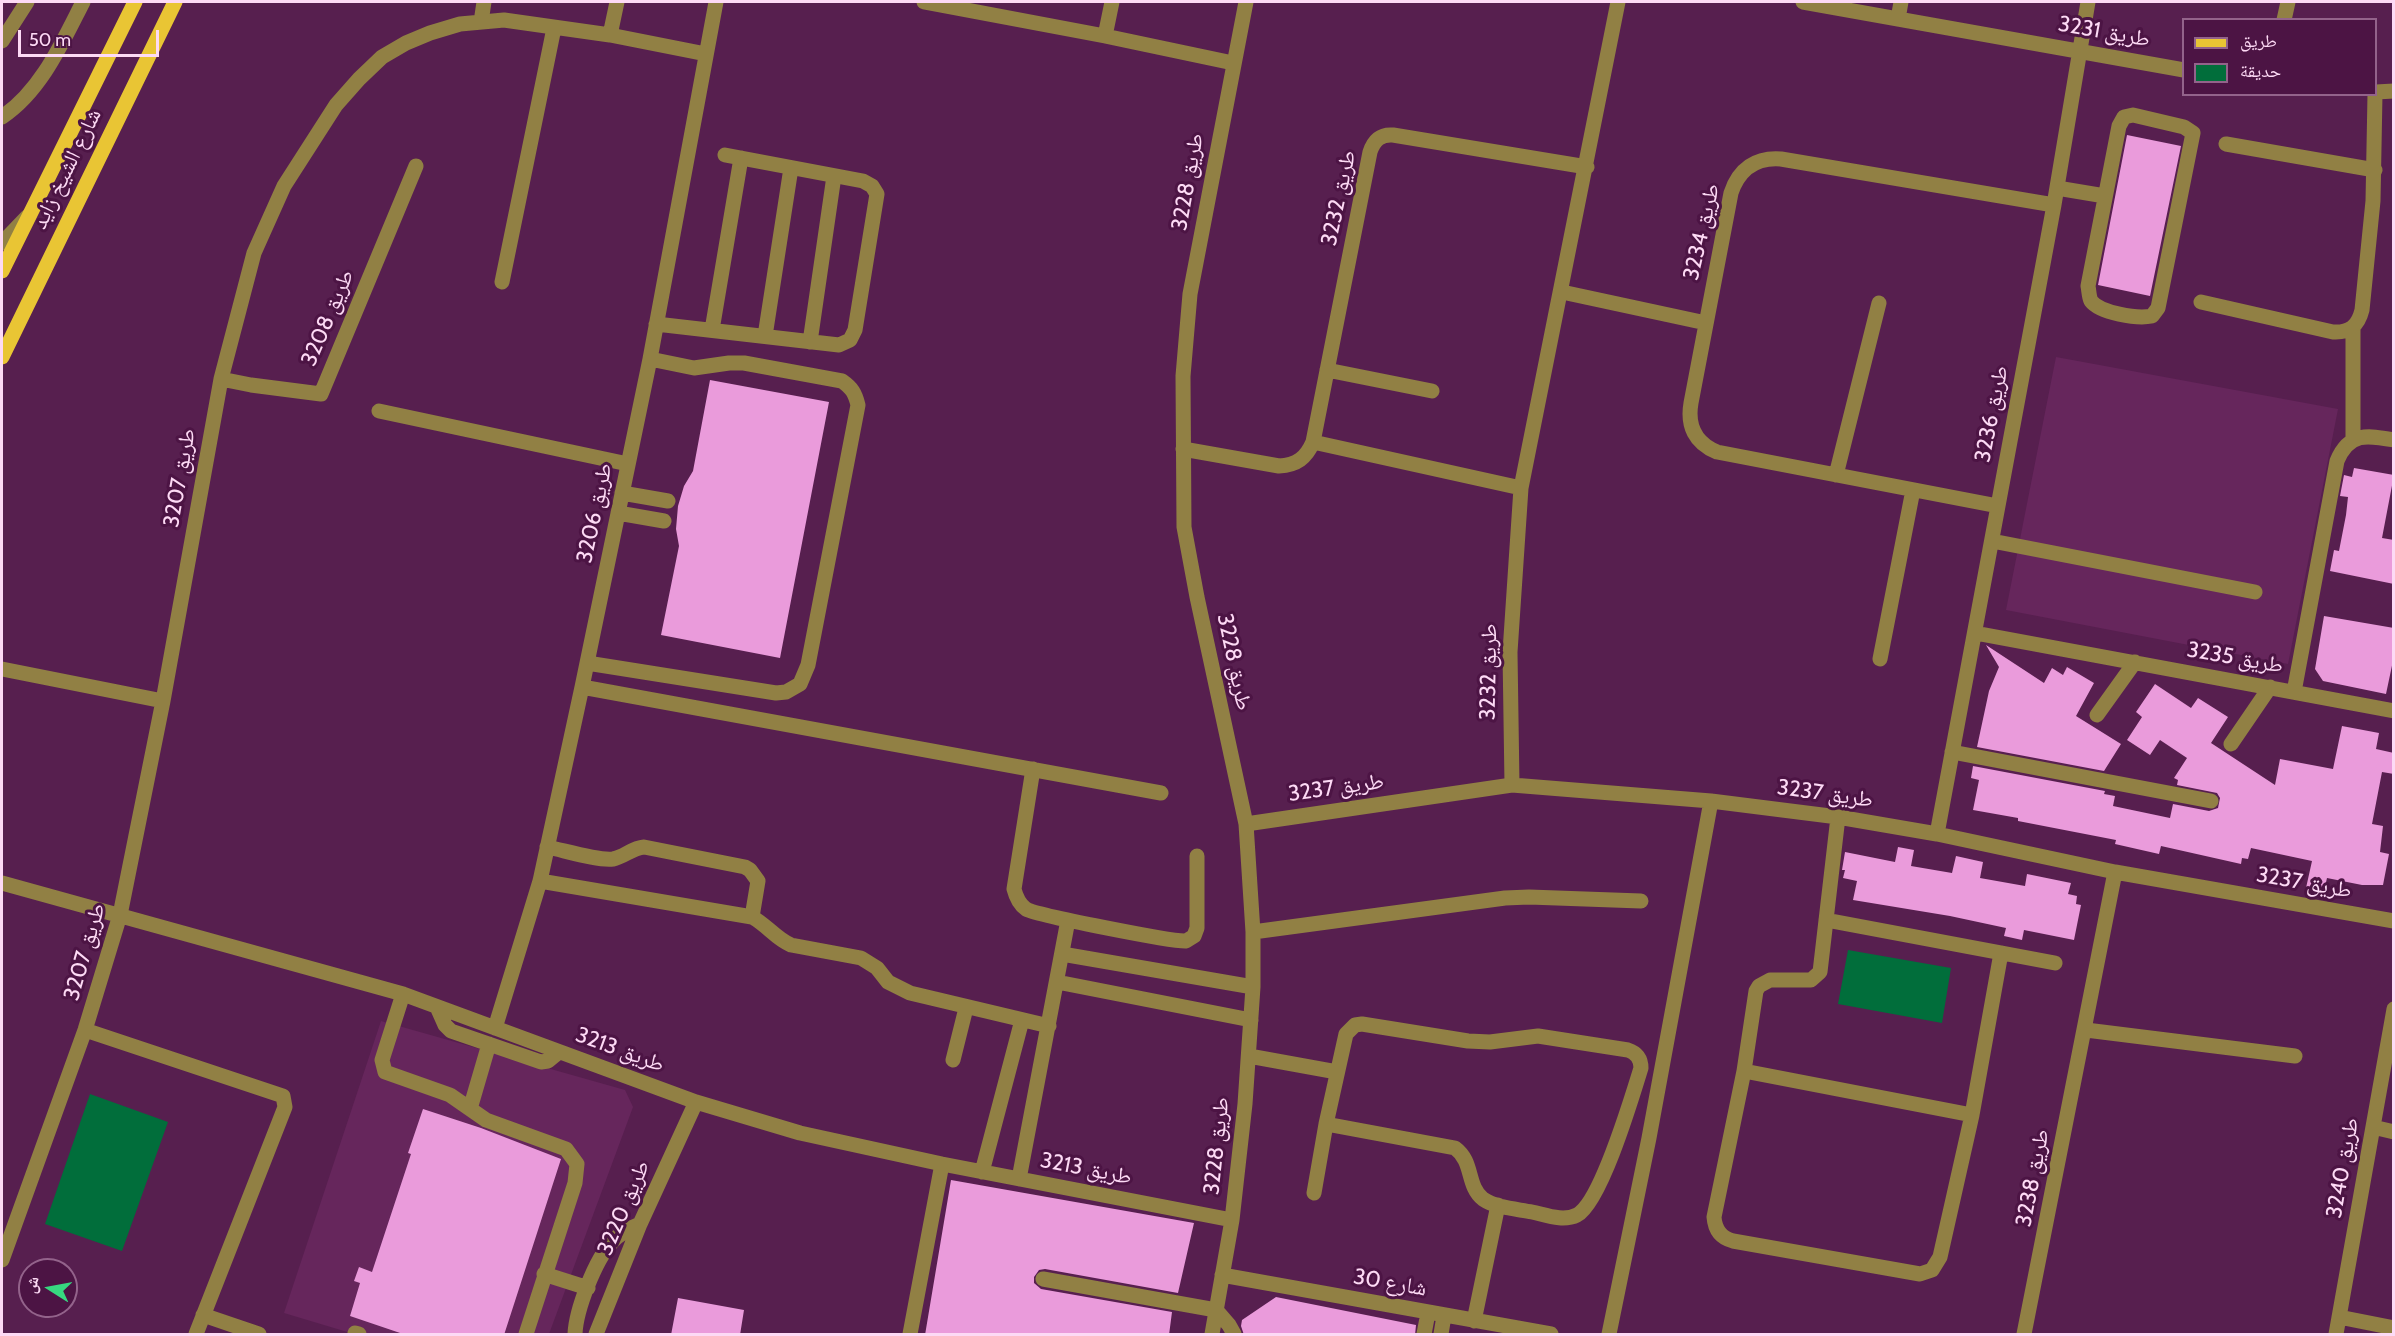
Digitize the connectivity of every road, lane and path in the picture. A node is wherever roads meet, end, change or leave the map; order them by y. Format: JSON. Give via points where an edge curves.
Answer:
{"nodes":[{"id":1,"x":27,"y":2,"type":"edge"},
{"id":2,"x":135,"y":2,"type":"edge"},
{"id":3,"x":175,"y":2,"type":"edge"},
{"id":4,"x":484,"y":2,"type":"edge"},
{"id":5,"x":617,"y":2,"type":"edge"},
{"id":6,"x":716,"y":2,"type":"edge"},
{"id":7,"x":924,"y":2,"type":"edge"},
{"id":8,"x":1112,"y":2,"type":"edge"},
{"id":9,"x":1245,"y":2,"type":"edge"},
{"id":10,"x":1618,"y":2,"type":"edge"},
{"id":11,"x":1803,"y":2,"type":"edge"},
{"id":12,"x":1901,"y":2,"type":"edge"},
{"id":13,"x":2088,"y":2,"type":"edge"},
{"id":14,"x":2288,"y":2,"type":"edge"},
{"id":15,"x":76,"y":4,"type":"edge"},
{"id":16,"x":2284,"y":18,"type":"edge"},
{"id":17,"x":1898,"y":19,"type":"junction"},
{"id":18,"x":481,"y":22,"type":"junction"},
{"id":19,"x":554,"y":28,"type":"junction"},
{"id":20,"x":610,"y":35,"type":"junction"},
{"id":21,"x":1105,"y":36,"type":"junction"},
{"id":22,"x":2,"y":41,"type":"edge"},
{"id":23,"x":2079,"y":51,"type":"junction"},
{"id":24,"x":706,"y":54,"type":"junction"},
{"id":25,"x":1233,"y":63,"type":"junction"},
{"id":26,"x":2182,"y":70,"type":"edge"},
{"id":27,"x":2394,"y":91,"type":"edge"},
{"id":28,"x":2377,"y":93,"type":"edge"},
{"id":29,"x":2375,"y":96,"type":"edge"},
{"id":30,"x":2,"y":117,"type":"edge"},
{"id":31,"x":2226,"y":144,"type":"dead end"},
{"id":32,"x":725,"y":155,"type":"dead end"},
{"id":33,"x":741,"y":159,"type":"junction"},
{"id":34,"x":416,"y":166,"type":"dead end"},
{"id":35,"x":1587,"y":167,"type":"junction"},
{"id":36,"x":791,"y":168,"type":"junction"},
{"id":37,"x":2375,"y":170,"type":"junction"},
{"id":38,"x":834,"y":176,"type":"junction"},
{"id":39,"x":2057,"y":188,"type":"junction"},
{"id":40,"x":2105,"y":196,"type":"junction"},
{"id":41,"x":2054,"y":205,"type":"junction"},
{"id":42,"x":27,"y":217,"type":"junction"},
{"id":43,"x":2,"y":243,"type":"edge"},
{"id":44,"x":2,"y":271,"type":"edge"},
{"id":45,"x":502,"y":282,"type":"dead end"},
{"id":46,"x":1562,"y":292,"type":"junction"},
{"id":47,"x":2201,"y":302,"type":"dead end"},
{"id":48,"x":1879,"y":303,"type":"dead end"},
{"id":49,"x":1706,"y":323,"type":"junction"},
{"id":50,"x":657,"y":324,"type":"junction"},
{"id":51,"x":2353,"y":328,"type":"junction"},
{"id":52,"x":712,"y":330,"type":"junction"},
{"id":53,"x":765,"y":336,"type":"junction"},
{"id":54,"x":810,"y":342,"type":"junction"},
{"id":55,"x":2,"y":357,"type":"edge"},
{"id":56,"x":650,"y":359,"type":"junction"},
{"id":57,"x":1327,"y":370,"type":"junction"},
{"id":58,"x":221,"y":379,"type":"junction"},
{"id":59,"x":1432,"y":391,"type":"dead end"},
{"id":60,"x":379,"y":411,"type":"dead end"},
{"id":61,"x":2353,"y":440,"type":"junction"},
{"id":62,"x":2394,"y":440,"type":"edge"},
{"id":63,"x":1313,"y":442,"type":"junction"},
{"id":64,"x":1183,"y":449,"type":"junction"},
{"id":65,"x":628,"y":464,"type":"junction"},
{"id":66,"x":1836,"y":475,"type":"junction"},
{"id":67,"x":1521,"y":488,"type":"junction"},
{"id":68,"x":1913,"y":490,"type":"junction"},
{"id":69,"x":622,"y":493,"type":"junction"},
{"id":70,"x":668,"y":501,"type":"dead end"},
{"id":71,"x":1998,"y":506,"type":"junction"},
{"id":72,"x":618,"y":513,"type":"junction"},
{"id":73,"x":664,"y":521,"type":"dead end"},
{"id":74,"x":1992,"y":540,"type":"junction"},
{"id":75,"x":2255,"y":592,"type":"dead end"},
{"id":76,"x":1975,"y":633,"type":"junction"},
{"id":77,"x":1880,"y":659,"type":"dead end"},
{"id":78,"x":2135,"y":662,"type":"junction"},
{"id":79,"x":587,"y":663,"type":"junction"},
{"id":80,"x":2,"y":669,"type":"edge"},
{"id":81,"x":582,"y":687,"type":"junction"},
{"id":82,"x":2270,"y":687,"type":"junction"},
{"id":83,"x":2294,"y":692,"type":"junction"},
{"id":84,"x":163,"y":701,"type":"junction"},
{"id":85,"x":2394,"y":711,"type":"edge"},
{"id":86,"x":2097,"y":715,"type":"dead end"},
{"id":87,"x":2231,"y":744,"type":"dead end"},
{"id":88,"x":1952,"y":752,"type":"junction"},
{"id":89,"x":1033,"y":769,"type":"junction"},
{"id":90,"x":1512,"y":785,"type":"junction"},
{"id":91,"x":1161,"y":793,"type":"dead end"},
{"id":92,"x":1712,"y":801,"type":"junction"},
{"id":93,"x":2211,"y":801,"type":"dead end"},
{"id":94,"x":1838,"y":817,"type":"junction"},
{"id":95,"x":1246,"y":824,"type":"junction"},
{"id":96,"x":1936,"y":834,"type":"junction"},
{"id":97,"x":547,"y":847,"type":"junction"},
{"id":98,"x":1197,"y":856,"type":"dead end"},
{"id":99,"x":2115,"y":872,"type":"junction"},
{"id":100,"x":540,"y":881,"type":"junction"},
{"id":101,"x":2,"y":883,"type":"edge"},
{"id":102,"x":1641,"y":901,"type":"dead end"},
{"id":103,"x":120,"y":915,"type":"junction"},
{"id":104,"x":752,"y":917,"type":"junction"},
{"id":105,"x":1068,"y":920,"type":"junction"},
{"id":106,"x":1826,"y":920,"type":"junction"},
{"id":107,"x":2394,"y":921,"type":"edge"},
{"id":108,"x":1253,"y":932,"type":"junction"},
{"id":109,"x":2001,"y":953,"type":"junction"},
{"id":110,"x":1062,"y":954,"type":"junction"},
{"id":111,"x":2055,"y":963,"type":"dead end"},
{"id":112,"x":1057,"y":982,"type":"junction"},
{"id":113,"x":1253,"y":987,"type":"junction"},
{"id":114,"x":403,"y":994,"type":"junction"},
{"id":115,"x":437,"y":1007,"type":"junction"},
{"id":116,"x":966,"y":1008,"type":"junction"},
{"id":117,"x":2394,"y":1009,"type":"edge"},
{"id":118,"x":1022,"y":1020,"type":"junction"},
{"id":119,"x":1251,"y":1020,"type":"junction"},
{"id":120,"x":1049,"y":1026,"type":"junction"},
{"id":121,"x":495,"y":1028,"type":"junction"},
{"id":122,"x":85,"y":1030,"type":"junction"},
{"id":123,"x":2086,"y":1030,"type":"junction"},
{"id":124,"x":489,"y":1044,"type":"junction"},
{"id":125,"x":560,"y":1052,"type":"junction"},
{"id":126,"x":1249,"y":1056,"type":"junction"},
{"id":127,"x":2295,"y":1056,"type":"dead end"},
{"id":128,"x":953,"y":1060,"type":"dead end"},
{"id":129,"x":1744,"y":1071,"type":"junction"},
{"id":130,"x":1337,"y":1072,"type":"junction"},
{"id":131,"x":696,"y":1102,"type":"junction"},
{"id":132,"x":470,"y":1109,"type":"junction"},
{"id":133,"x":1972,"y":1115,"type":"junction"},
{"id":134,"x":1326,"y":1124,"type":"junction"},
{"id":135,"x":2373,"y":1127,"type":"junction"},
{"id":136,"x":2394,"y":1132,"type":"edge"},
{"id":137,"x":942,"y":1164,"type":"junction"},
{"id":138,"x":982,"y":1172,"type":"junction"},
{"id":139,"x":1020,"y":1179,"type":"junction"},
{"id":140,"x":1314,"y":1193,"type":"dead end"},
{"id":141,"x":1498,"y":1205,"type":"junction"},
{"id":142,"x":1232,"y":1220,"type":"junction"},
{"id":143,"x":640,"y":1224,"type":"junction"},
{"id":144,"x":2,"y":1260,"type":"edge"},
{"id":145,"x":544,"y":1274,"type":"junction"},
{"id":146,"x":1222,"y":1275,"type":"junction"},
{"id":147,"x":1043,"y":1279,"type":"dead end"},
{"id":148,"x":588,"y":1288,"type":"junction"},
{"id":149,"x":1216,"y":1310,"type":"junction"},
{"id":150,"x":1428,"y":1313,"type":"junction"},
{"id":151,"x":203,"y":1316,"type":"junction"},
{"id":152,"x":1444,"y":1316,"type":"junction"},
{"id":153,"x":2339,"y":1317,"type":"junction"},
{"id":154,"x":1474,"y":1321,"type":"junction"},
{"id":155,"x":2394,"y":1328,"type":"edge"},
{"id":156,"x":196,"y":1335,"type":"edge"},
{"id":157,"x":259,"y":1335,"type":"edge"},
{"id":158,"x":526,"y":1335,"type":"edge"},
{"id":159,"x":575,"y":1335,"type":"edge"},
{"id":160,"x":596,"y":1335,"type":"edge"},
{"id":161,"x":910,"y":1335,"type":"edge"},
{"id":162,"x":1212,"y":1335,"type":"edge"},
{"id":163,"x":1234,"y":1335,"type":"edge"},
{"id":164,"x":1424,"y":1335,"type":"edge"},
{"id":165,"x":1441,"y":1335,"type":"edge"},
{"id":166,"x":1551,"y":1335,"type":"edge"},
{"id":167,"x":1609,"y":1335,"type":"edge"},
{"id":168,"x":2024,"y":1335,"type":"edge"},
{"id":169,"x":2336,"y":1335,"type":"edge"}],
"edges":[{"from":1,"to":22,"type":"street"},
{"from":2,"to":42,"type":"main road","name":"شارع الشيخ زايد"},
{"from":3,"to":55,"type":"main road","name":"شارع الشيخ زايد"},
{"from":4,"to":18,"type":"street"},
{"from":5,"to":20,"type":"street"},
{"from":6,"to":24,"type":"street","name":"طريق 3206"},
{"from":7,"to":21,"type":"street"},
{"from":8,"to":21,"type":"street"},
{"from":9,"to":25,"type":"street","name":"طريق 3228"},
{"from":10,"to":35,"type":"street","name":"طريق 3232"},
{"from":11,"to":17,"type":"street","name":"طريق 3231"},
{"from":12,"to":17,"type":"street"},
{"from":13,"to":23,"type":"street","name":"طريق 3236"},
{"from":14,"to":16,"type":"street"},
{"from":15,"to":30,"type":"street","via":[[60,48],[31,92]]},
{"from":17,"to":23,"type":"street","name":"طريق 3231"},
{"from":18,"to":19,"type":"street","name":"طريق 3207","via":[[504,20]]},
{"from":18,"to":58,"type":"street","name":"طريق 3207","via":[[460,24],[406,43],[382,57],[336,105],[284,186],[266,222],[251,263]]},
{"from":19,"to":20,"type":"street","name":"طريق 3207"},
{"from":19,"to":45,"type":"street"},
{"from":20,"to":24,"type":"street","name":"طريق 3207"},
{"from":21,"to":25,"type":"street"},
{"from":23,"to":26,"type":"street","name":"طريق 3231"},
{"from":23,"to":39,"type":"street","name":"طريق 3236"},
{"from":24,"to":50,"type":"street","name":"طريق 3206"},
{"from":25,"to":64,"type":"street","name":"طريق 3228","via":[[1190,294],[1183,376]]},
{"from":27,"to":28,"type":"street"},
{"from":29,"to":37,"type":"street"},
{"from":31,"to":37,"type":"street"},
{"from":32,"to":33,"type":"street"},
{"from":33,"to":36,"type":"street"},
{"from":33,"to":52,"type":"street"},
{"from":34,"to":58,"type":"street","name":"طريق 3208","via":[[321,394]]},
{"from":35,"to":46,"type":"street","name":"طريق 3232"},
{"from":35,"to":57,"type":"street","name":"طريق 3232","via":[[1381,136],[1370,152]]},
{"from":36,"to":38,"type":"street"},
{"from":36,"to":53,"type":"street"},
{"from":37,"to":51,"type":"street","via":[[2362,310]]},
{"from":38,"to":54,"type":"street"},
{"from":38,"to":54,"type":"street","via":[[863,181],[877,194],[855,330],[850,340],[839,345]]},
{"from":39,"to":40,"type":"street"},
{"from":39,"to":41,"type":"street","name":"طريق 3236"},
{"from":40,"to":40,"type":"street","via":[[2124,117],[2133,115],[2184,127],[2193,133],[2158,308],[2152,316],[2143,318],[2100,309],[2090,299],[2088,286]]},
{"from":41,"to":49,"type":"street","name":"طريق 3234","via":[[1781,159],[1758,161],[1740,174],[1731,193]]},
{"from":41,"to":71,"type":"street","name":"طريق 3236"},
{"from":42,"to":43,"type":"street"},
{"from":42,"to":44,"type":"main road","name":"شارع الشيخ زايد"},
{"from":46,"to":49,"type":"street"},
{"from":46,"to":67,"type":"street","name":"طريق 3232"},
{"from":47,"to":51,"type":"street","via":[[2334,332]]},
{"from":48,"to":66,"type":"street"},
{"from":49,"to":66,"type":"street","name":"طريق 3234","via":[[1689,414],[1693,433],[1717,452]]},
{"from":50,"to":52,"type":"street"},
{"from":50,"to":56,"type":"street","name":"طريق 3206"},
{"from":51,"to":61,"type":"street"},
{"from":52,"to":53,"type":"street"},
{"from":53,"to":54,"type":"street"},
{"from":56,"to":65,"type":"street","name":"طريق 3206"},
{"from":56,"to":79,"type":"street","via":[[694,368],[744,363],[842,381],[855,394],[858,405],[808,665],[800,684],[776,693]]},
{"from":57,"to":59,"type":"street"},
{"from":57,"to":63,"type":"street","name":"طريق 3232"},
{"from":58,"to":84,"type":"street","name":"طريق 3207"},
{"from":60,"to":65,"type":"street"},
{"from":61,"to":62,"type":"street","via":[[2370,436]]},
{"from":61,"to":83,"type":"street","name":"طريق 3235","via":[[2337,461]]},
{"from":63,"to":64,"type":"street","via":[[1300,460],[1279,466]]},
{"from":63,"to":67,"type":"street"},
{"from":64,"to":95,"type":"street","name":"طريق 3228","via":[[1184,527]]},
{"from":65,"to":69,"type":"street","name":"طريق 3206"},
{"from":66,"to":68,"type":"street","name":"طريق 3234"},
{"from":67,"to":90,"type":"street","name":"طريق 3232","via":[[1510,652]]},
{"from":68,"to":71,"type":"street","name":"طريق 3234"},
{"from":68,"to":77,"type":"street"},
{"from":69,"to":70,"type":"street"},
{"from":69,"to":72,"type":"street","name":"طريق 3206"},
{"from":71,"to":74,"type":"street","name":"طريق 3236"},
{"from":72,"to":73,"type":"street"},
{"from":72,"to":79,"type":"street","name":"طريق 3206"},
{"from":74,"to":75,"type":"street"},
{"from":74,"to":76,"type":"street","name":"طريق 3236"},
{"from":76,"to":78,"type":"street","name":"طريق 3235"},
{"from":76,"to":88,"type":"street","name":"طريق 3236"},
{"from":78,"to":82,"type":"street","name":"طريق 3235"},
{"from":78,"to":86,"type":"street"},
{"from":79,"to":81,"type":"street","name":"طريق 3206"},
{"from":80,"to":84,"type":"street"},
{"from":81,"to":89,"type":"street"},
{"from":81,"to":97,"type":"street","name":"طريق 3206"},
{"from":82,"to":83,"type":"street","name":"طريق 3235"},
{"from":82,"to":87,"type":"street"},
{"from":83,"to":85,"type":"street"},
{"from":84,"to":103,"type":"street","name":"طريق 3207"},
{"from":88,"to":93,"type":"street"},
{"from":88,"to":96,"type":"street","name":"طريق 3236"},
{"from":89,"to":91,"type":"street"},
{"from":89,"to":105,"type":"street","via":[[1014,889],[1019,903],[1031,912]]},
{"from":90,"to":92,"type":"street","name":"طريق 3237"},
{"from":90,"to":95,"type":"street","name":"طريق 3237"},
{"from":92,"to":94,"type":"street","name":"طريق 3237"},
{"from":92,"to":167,"type":"street"},
{"from":94,"to":96,"type":"street","name":"طريق 3237"},
{"from":94,"to":106,"type":"street"},
{"from":95,"to":108,"type":"street","name":"طريق 3228"},
{"from":96,"to":99,"type":"street","name":"طريق 3237"},
{"from":97,"to":100,"type":"street","name":"طريق 3206"},
{"from":97,"to":104,"type":"street","via":[[603,859],[644,847],[744,867],[758,881]]},
{"from":98,"to":105,"type":"street","via":[[1197,928],[1190,939],[1182,942]]},
{"from":99,"to":107,"type":"street","name":"طريق 3237"},
{"from":99,"to":123,"type":"street","name":"طريق 3238"},
{"from":100,"to":104,"type":"street"},
{"from":100,"to":121,"type":"street","name":"طريق 3206"},
{"from":101,"to":103,"type":"street","name":"طريق 3213"},
{"from":102,"to":108,"type":"street","via":[[1505,898]]},
{"from":103,"to":114,"type":"street","name":"طريق 3213"},
{"from":103,"to":122,"type":"street","name":"طريق 3207"},
{"from":104,"to":116,"type":"street","via":[[783,942],[861,958],[899,988]]},
{"from":105,"to":110,"type":"street"},
{"from":106,"to":109,"type":"street"},
{"from":106,"to":129,"type":"street","via":[[1818,976],[1811,980],[1770,980],[1756,991]]},
{"from":108,"to":113,"type":"street","name":"طريق 3228"},
{"from":109,"to":111,"type":"street"},
{"from":109,"to":133,"type":"street"},
{"from":110,"to":112,"type":"street"},
{"from":110,"to":113,"type":"street"},
{"from":112,"to":119,"type":"street"},
{"from":112,"to":120,"type":"street"},
{"from":113,"to":119,"type":"street","name":"طريق 3228"},
{"from":114,"to":115,"type":"street","name":"طريق 3213"},
{"from":114,"to":132,"type":"street","via":[[382,1060],[385,1072],[450,1095]]},
{"from":115,"to":121,"type":"street","name":"طريق 3213"},
{"from":115,"to":124,"type":"street","via":[[445,1025],[452,1030]]},
{"from":116,"to":118,"type":"street"},
{"from":116,"to":128,"type":"street"},
{"from":117,"to":135,"type":"street","name":"طريق 3240"},
{"from":118,"to":120,"type":"street"},
{"from":118,"to":138,"type":"street"},
{"from":119,"to":126,"type":"street","name":"طريق 3228"},
{"from":120,"to":139,"type":"street"},
{"from":121,"to":125,"type":"street","name":"طريق 3213"},
{"from":122,"to":144,"type":"street","name":"طريق 3207"},
{"from":122,"to":151,"type":"street","via":[[283,1096],[286,1101]]},
{"from":123,"to":127,"type":"street"},
{"from":123,"to":168,"type":"street","name":"طريق 3238"},
{"from":124,"to":125,"type":"street","via":[[541,1062]]},
{"from":124,"to":132,"type":"street"},
{"from":125,"to":131,"type":"street","name":"طريق 3213"},
{"from":126,"to":130,"type":"street"},
{"from":126,"to":142,"type":"street","name":"طريق 3228"},
{"from":129,"to":133,"type":"street"},
{"from":129,"to":133,"type":"street","via":[[1714,1217],[1717,1230],[1733,1241],[1920,1274],[1932,1270],[1940,1257]]},
{"from":130,"to":134,"type":"street"},
{"from":130,"to":141,"type":"street","via":[[1346,1034],[1362,1024],[1468,1041],[1545,1037],[1628,1050],[1637,1055],[1641,1068],[1616,1145],[1585,1209],[1565,1218]]},
{"from":131,"to":137,"type":"street","name":"طريق 3213","via":[[800,1133]]},
{"from":131,"to":143,"type":"street","name":"طريق 3220"},
{"from":132,"to":145,"type":"street","via":[[486,1120],[566,1149],[575,1158],[577,1176]]},
{"from":134,"to":140,"type":"street"},
{"from":134,"to":141,"type":"street","via":[[1455,1148],[1467,1160],[1479,1194]]},
{"from":135,"to":136,"type":"street"},
{"from":135,"to":153,"type":"street","name":"طريق 3240"},
{"from":137,"to":138,"type":"street","name":"طريق 3213"},
{"from":137,"to":161,"type":"street"},
{"from":138,"to":139,"type":"street","name":"طريق 3213"},
{"from":139,"to":142,"type":"street","name":"طريق 3213"},
{"from":141,"to":154,"type":"street"},
{"from":142,"to":146,"type":"street","name":"طريق 3228"},
{"from":143,"to":148,"type":"street","via":[[612,1241]]},
{"from":143,"to":160,"type":"street","name":"طريق 3220"},
{"from":145,"to":148,"type":"street"},
{"from":145,"to":158,"type":"street"},
{"from":146,"to":149,"type":"street","name":"طريق 3228"},
{"from":146,"to":150,"type":"street","name":"شارع 30"},
{"from":147,"to":149,"type":"street"},
{"from":148,"to":159,"type":"street"},
{"from":149,"to":162,"type":"street","name":"طريق 3228"},
{"from":149,"to":163,"type":"street"},
{"from":150,"to":152,"type":"street","name":"شارع 30"},
{"from":150,"to":164,"type":"street"},
{"from":151,"to":156,"type":"street"},
{"from":151,"to":157,"type":"street"},
{"from":152,"to":154,"type":"street","name":"شارع 30"},
{"from":152,"to":165,"type":"street"},
{"from":153,"to":155,"type":"street"},
{"from":153,"to":169,"type":"street","name":"طريق 3240"},
{"from":154,"to":166,"type":"street","name":"شارع 30"}]}
